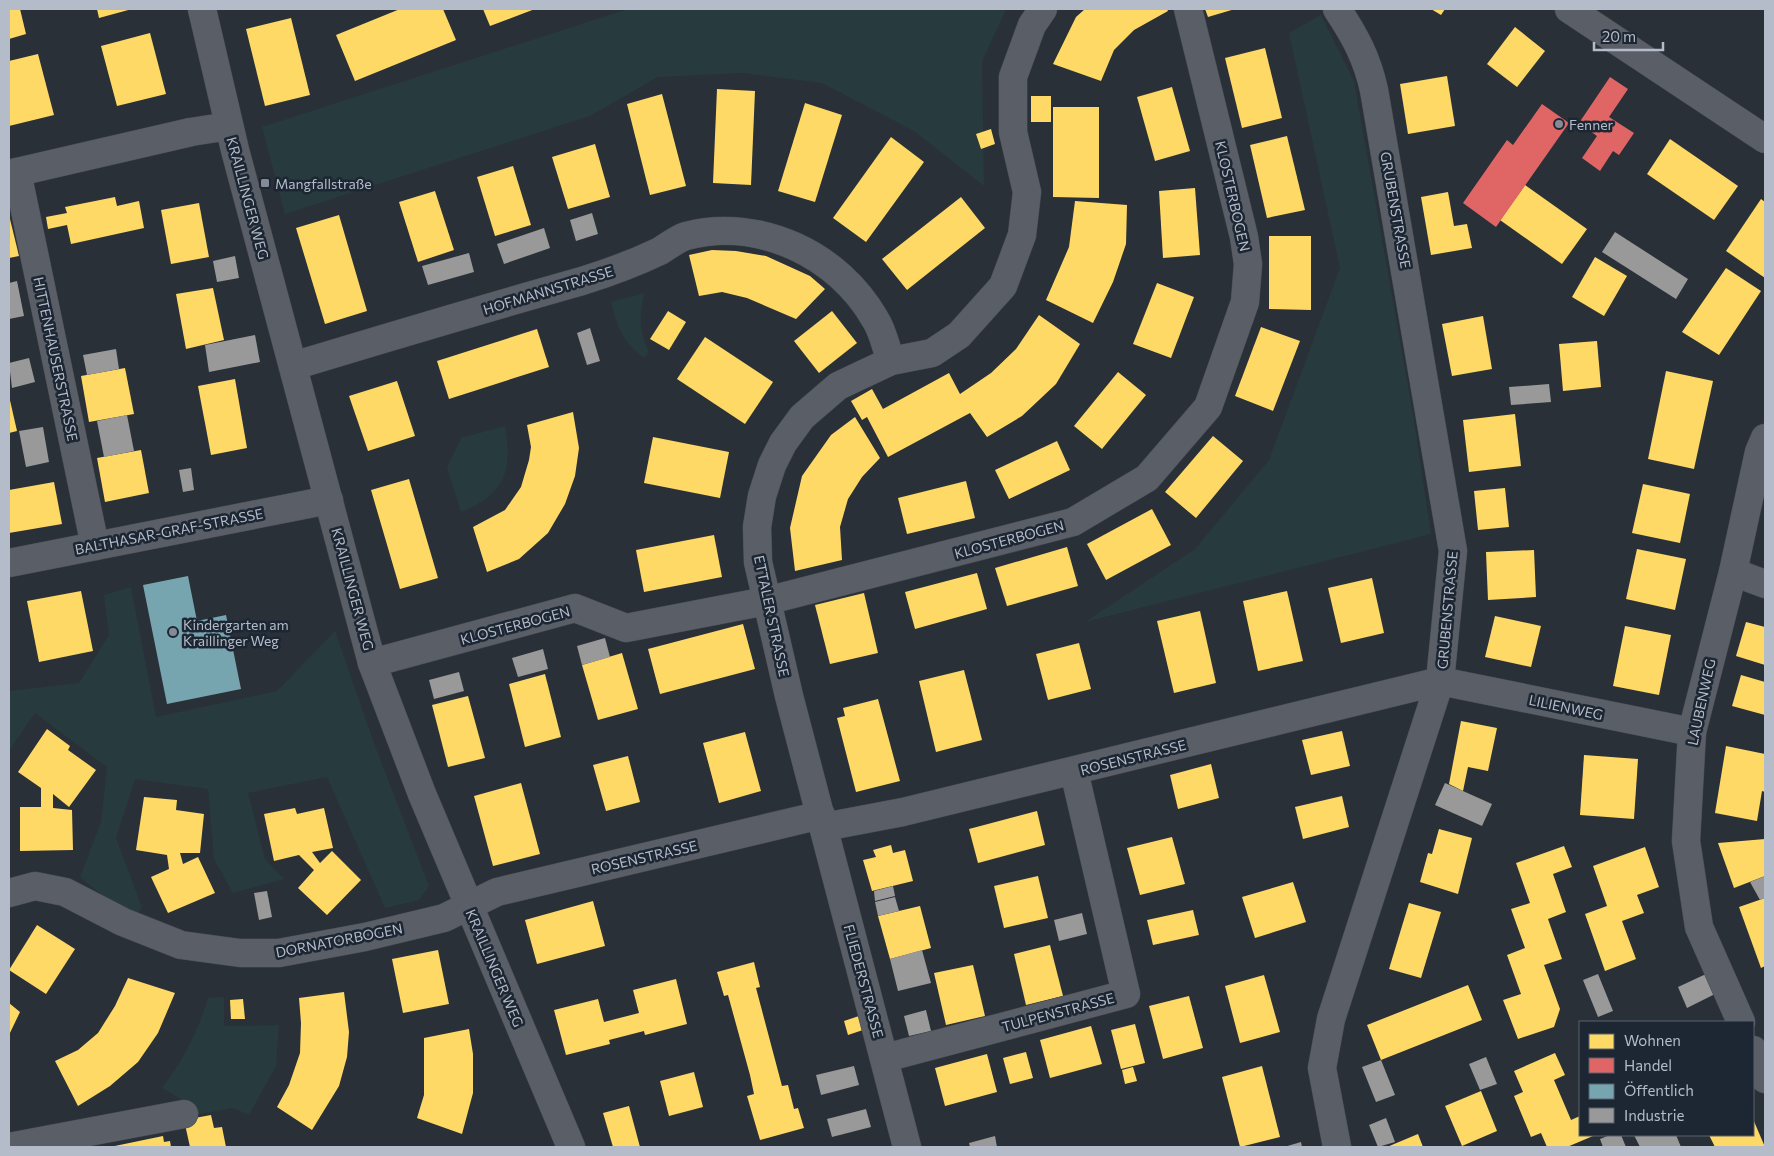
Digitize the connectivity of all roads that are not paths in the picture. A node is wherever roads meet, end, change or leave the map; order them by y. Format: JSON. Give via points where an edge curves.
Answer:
{"nodes":[{"id":1,"x":1043,"y":9,"type":"edge"},
{"id":2,"x":1188,"y":9,"type":"edge"},
{"id":3,"x":1336,"y":9,"type":"edge"},
{"id":4,"x":1569,"y":9,"type":"edge"},
{"id":5,"x":208,"y":10,"type":"edge"},
{"id":6,"x":229,"y":126,"type":"junction"},
{"id":7,"x":1765,"y":139,"type":"edge"},
{"id":8,"x":13,"y":173,"type":"edge"},
{"id":9,"x":891,"y":361,"type":"junction"},
{"id":10,"x":293,"y":366,"type":"junction"},
{"id":11,"x":1765,"y":438,"type":"edge"},
{"id":12,"x":329,"y":500,"type":"junction"},
{"id":13,"x":95,"y":546,"type":"junction"},
{"id":14,"x":9,"y":563,"type":"edge"},
{"id":15,"x":1733,"y":572,"type":"junction"},
{"id":16,"x":1765,"y":584,"type":"edge"},
{"id":17,"x":766,"y":600,"type":"junction"},
{"id":18,"x":372,"y":662,"type":"junction"},
{"id":19,"x":1440,"y":681,"type":"junction"},
{"id":20,"x":1692,"y":732,"type":"junction"},
{"id":21,"x":1074,"y":771,"type":"junction"},
{"id":22,"x":822,"y":821,"type":"junction"},
{"id":23,"x":9,"y":893,"type":"edge"},
{"id":24,"x":470,"y":906,"type":"junction"},
{"id":25,"x":1741,"y":1021,"type":"edge"},
{"id":26,"x":1754,"y":1052,"type":"edge"},
{"id":27,"x":885,"y":1058,"type":"junction"},
{"id":28,"x":1765,"y":1079,"type":"edge"},
{"id":29,"x":184,"y":1114,"type":"dead end"},
{"id":30,"x":9,"y":1147,"type":"edge"},
{"id":31,"x":571,"y":1147,"type":"edge"},
{"id":32,"x":907,"y":1147,"type":"edge"},
{"id":33,"x":1337,"y":1147,"type":"edge"}],
"edges":[{"from":1,"to":9,"type":"street","name":"ETTALER STRASSE","via":[[1032,25],[1013,77],[1014,132],[1027,192],[1022,235],[1003,286],[959,335],[932,353]]},
{"from":2,"to":17,"type":"street","name":"KLOSTERBOGEN","via":[[1248,264],[1245,302],[1208,407],[1147,478],[1073,522]]},
{"from":3,"to":19,"type":"street","name":"GRUBENSTRASSE","via":[[1368,63],[1374,90],[1453,551]]},
{"from":4,"to":7,"type":"street"},
{"from":5,"to":6,"type":"street","name":"KRAILLINGER WEG"},
{"from":6,"to":8,"type":"street"},
{"from":6,"to":10,"type":"street","name":"KRAILLINGER WEG"},
{"from":8,"to":13,"type":"street","name":"HITTENHAUSERSTRASSE"},
{"from":9,"to":10,"type":"street","name":"HOFMANNSTRASSE","via":[[876,320],[855,288],[821,260],[785,240],[755,233],[715,230],[684,237],[600,276]]},
{"from":9,"to":17,"type":"street","name":"ETTALER STRASSE","via":[[838,386],[823,398],[802,417],[776,458],[762,496],[757,527],[758,562]]},
{"from":10,"to":12,"type":"street","name":"KRAILLINGER WEG"},
{"from":11,"to":15,"type":"street","name":"LAUBENWEG","via":[[1759,452]]},
{"from":12,"to":13,"type":"street","name":"BALTHASAR-GRAF-STRASSE"},
{"from":12,"to":18,"type":"street","name":"KRAILLINGER WEG"},
{"from":13,"to":14,"type":"street","name":"BALTHASAR-GRAF-STRASSE"},
{"from":15,"to":16,"type":"street"},
{"from":15,"to":20,"type":"street","name":"LAUBENWEG"},
{"from":17,"to":18,"type":"street","name":"KLOSTERBOGEN","via":[[626,628],[575,608]]},
{"from":17,"to":22,"type":"street","name":"ETTALER STRASSE"},
{"from":18,"to":24,"type":"street","name":"KRAILLINGER WEG"},
{"from":19,"to":20,"type":"street","name":"LILIENWEG"},
{"from":19,"to":21,"type":"street","name":"ROSENSTRASSE"},
{"from":19,"to":33,"type":"street","name":"GRUBENSTRASSE","via":[[1331,1018],[1322,1068]]},
{"from":20,"to":25,"type":"street","name":"LAUBENWEG","via":[[1686,840],[1699,927]]},
{"from":21,"to":22,"type":"street","name":"ROSENSTRASSE","via":[[904,812]]},
{"from":21,"to":27,"type":"street","name":"TULPENSTRASSE","via":[[1126,994]]},
{"from":22,"to":24,"type":"street","name":"ROSENSTRASSE","via":[[497,892]]},
{"from":22,"to":27,"type":"street","name":"FLIEDERSTRASSE"},
{"from":23,"to":24,"type":"street","name":"DORNATORBOGEN","via":[[36,886],[65,892],[123,922],[180,945],[240,953],[279,953],[365,937],[444,918]]},
{"from":24,"to":31,"type":"street","name":"KRAILLINGER WEG"},
{"from":26,"to":28,"type":"street"},
{"from":27,"to":32,"type":"street","name":"FLIEDERSTRASSE"},
{"from":29,"to":30,"type":"street"}]}
